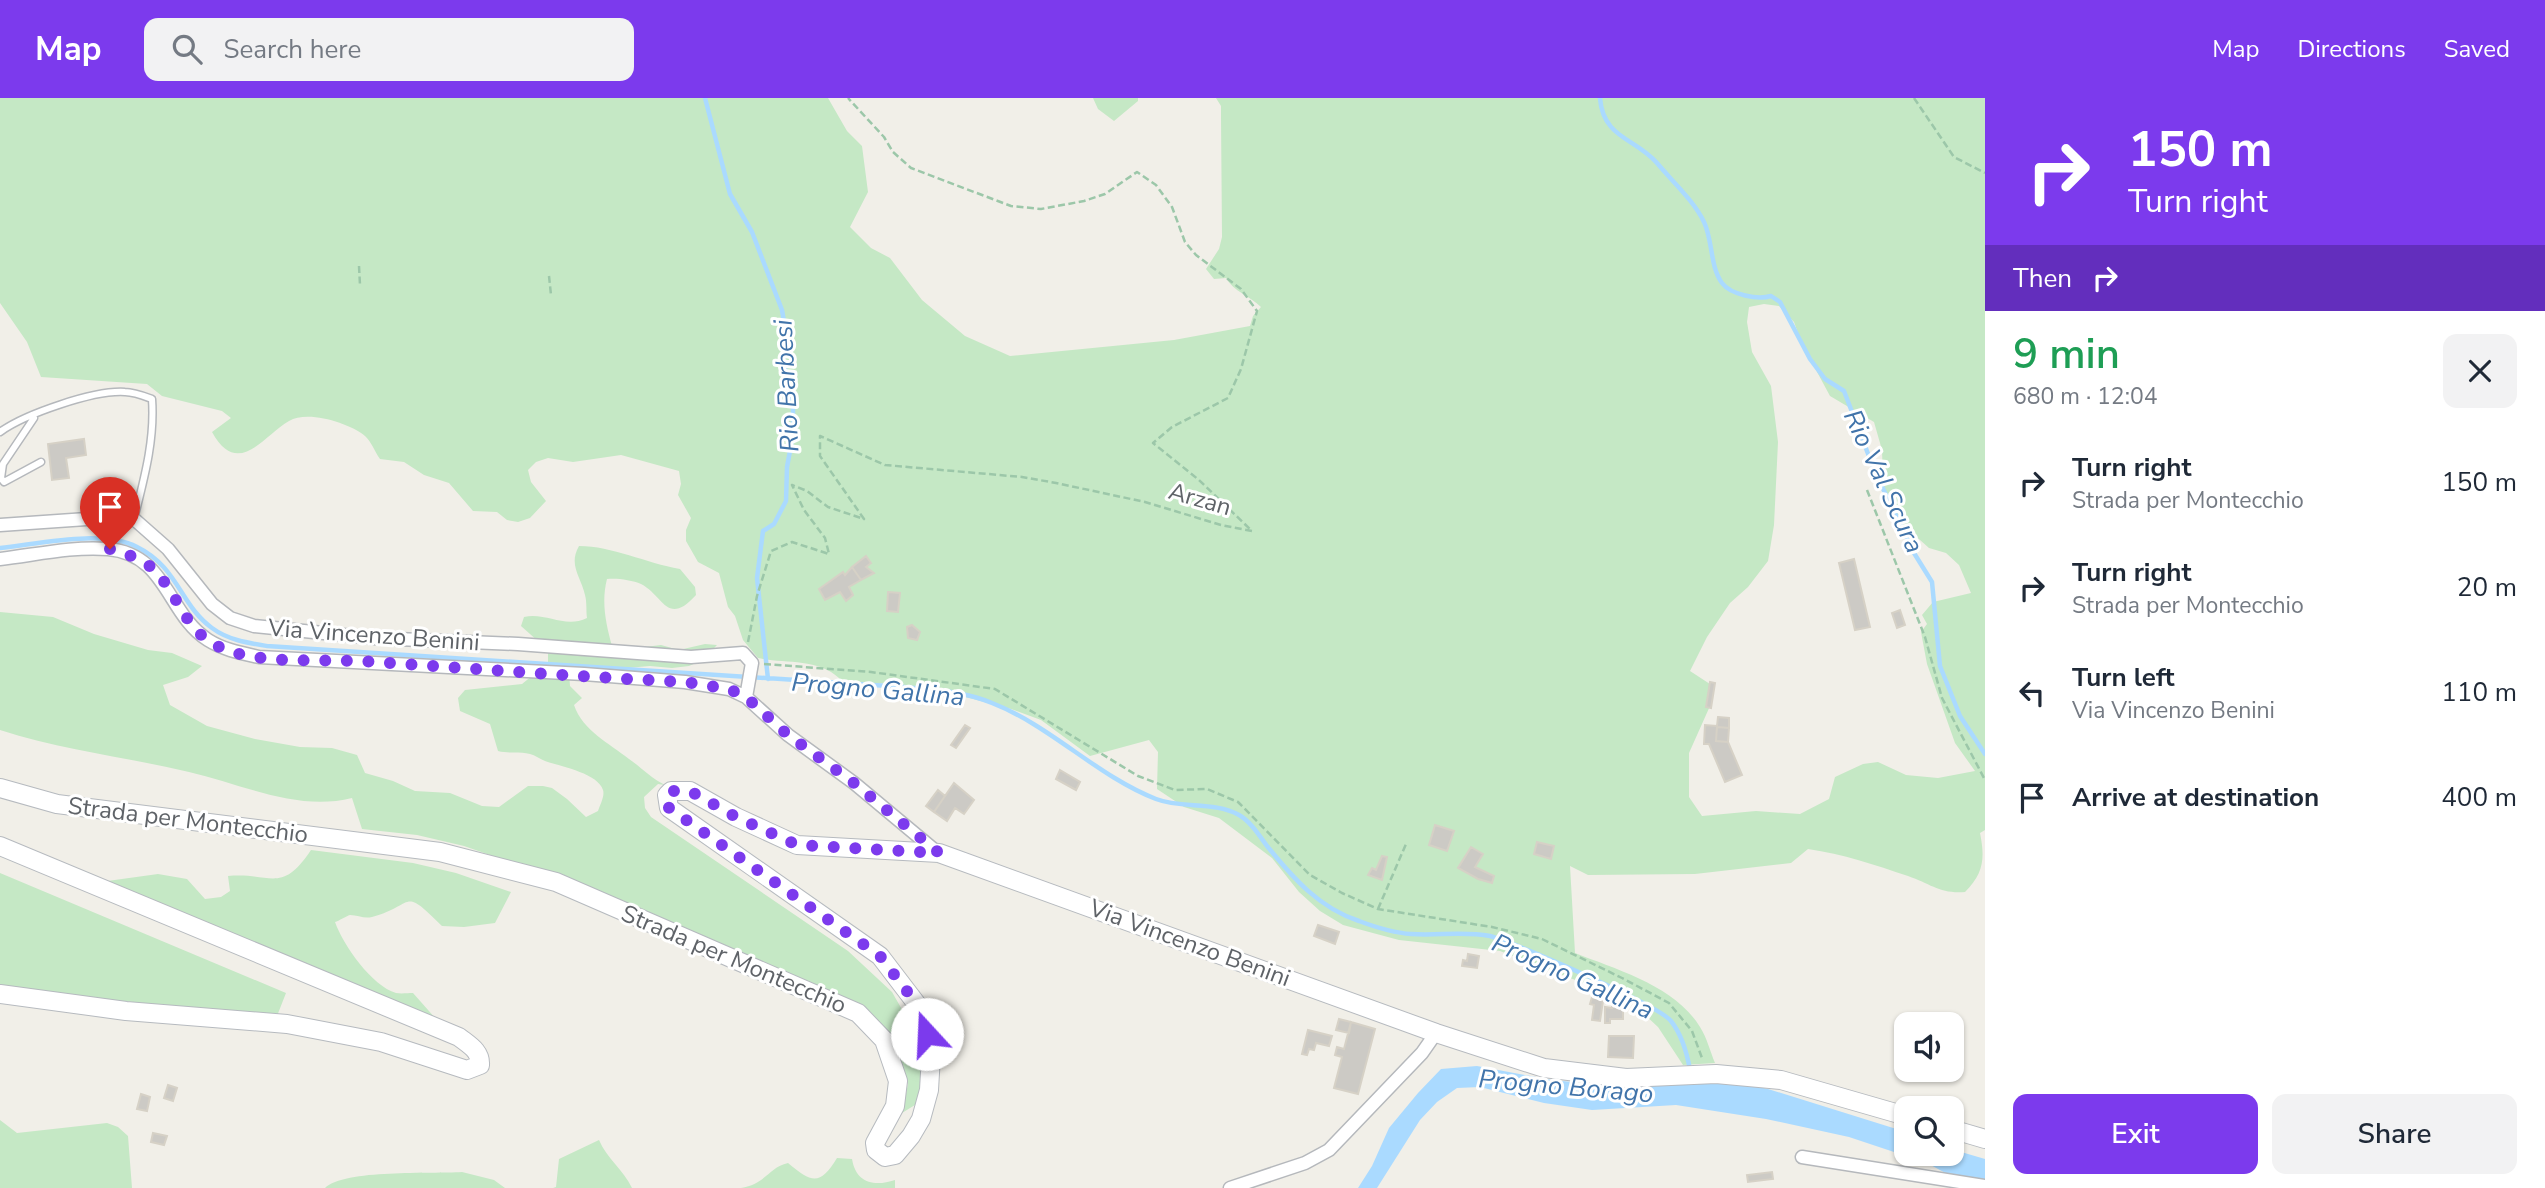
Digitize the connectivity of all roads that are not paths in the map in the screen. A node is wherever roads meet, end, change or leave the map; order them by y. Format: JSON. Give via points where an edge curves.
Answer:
{"nodes":[{"id":1,"x":35,"y":416,"type":"junction"},
{"id":2,"x":0,"y":432,"type":"edge"},
{"id":3,"x":41,"y":462,"type":"dead end"},
{"id":4,"x":134,"y":519,"type":"junction"},
{"id":5,"x":0,"y":526,"type":"edge"},
{"id":6,"x":0,"y":559,"type":"edge"},
{"id":7,"x":747,"y":693,"type":"junction"},
{"id":8,"x":0,"y":788,"type":"edge"},
{"id":9,"x":0,"y":846,"type":"edge"},
{"id":10,"x":939,"y":853,"type":"junction"},
{"id":11,"x":0,"y":994,"type":"edge"},
{"id":12,"x":1436,"y":1033,"type":"junction"},
{"id":13,"x":1894,"y":1113,"type":"edge"},
{"id":14,"x":1964,"y":1133,"type":"edge"},
{"id":15,"x":1985,"y":1139,"type":"edge"},
{"id":16,"x":1802,"y":1157,"type":"dead end"},
{"id":17,"x":1985,"y":1186,"type":"edge"},
{"id":18,"x":1230,"y":1188,"type":"edge"}],
"edges":[{"from":1,"to":2,"type":"lane"},
{"from":1,"to":3,"type":"lane","via":[[3,464],[1,478],[4,482]]},
{"from":1,"to":4,"type":"lane","via":[[106,392],[128,391],[152,398],[151,443]]},
{"from":4,"to":5,"type":"street"},
{"from":4,"to":7,"type":"street","name":"Via Vincenzo Benini","via":[[168,549],[212,604],[230,618],[254,626],[373,638],[691,657],[743,653],[749,659]]},
{"from":6,"to":7,"type":"street","name":"Via Vincenzo Benini","via":[[85,549],[110,549],[135,557],[153,569],[186,619],[206,639],[259,657],[685,682]]},
{"from":7,"to":10,"type":"street","name":"Via Vincenzo Benini","via":[[788,735]]},
{"from":8,"to":10,"type":"street","name":"Strada per Montecchio","via":[[57,804],[440,852],[556,882],[859,1013],[884,1040],[898,1081],[895,1107],[875,1143],[885,1157],[895,1155],[911,1136],[929,1090],[931,1056],[922,1011],[880,956],[669,808],[667,795],[690,791],[797,845]]},
{"from":9,"to":11,"type":"street","via":[[458,1037],[481,1058],[480,1065],[467,1070],[381,1042],[287,1024],[127,1011]]},
{"from":10,"to":12,"type":"street","name":"Via Vincenzo Benini"},
{"from":12,"to":13,"type":"street","name":"Via Vincenzo Benini","via":[[1544,1068],[1626,1078],[1696,1075],[1781,1080]]},
{"from":12,"to":18,"type":"street","via":[[1329,1150],[1306,1164]]},
{"from":14,"to":15,"type":"street"},
{"from":16,"to":17,"type":"street"}]}
